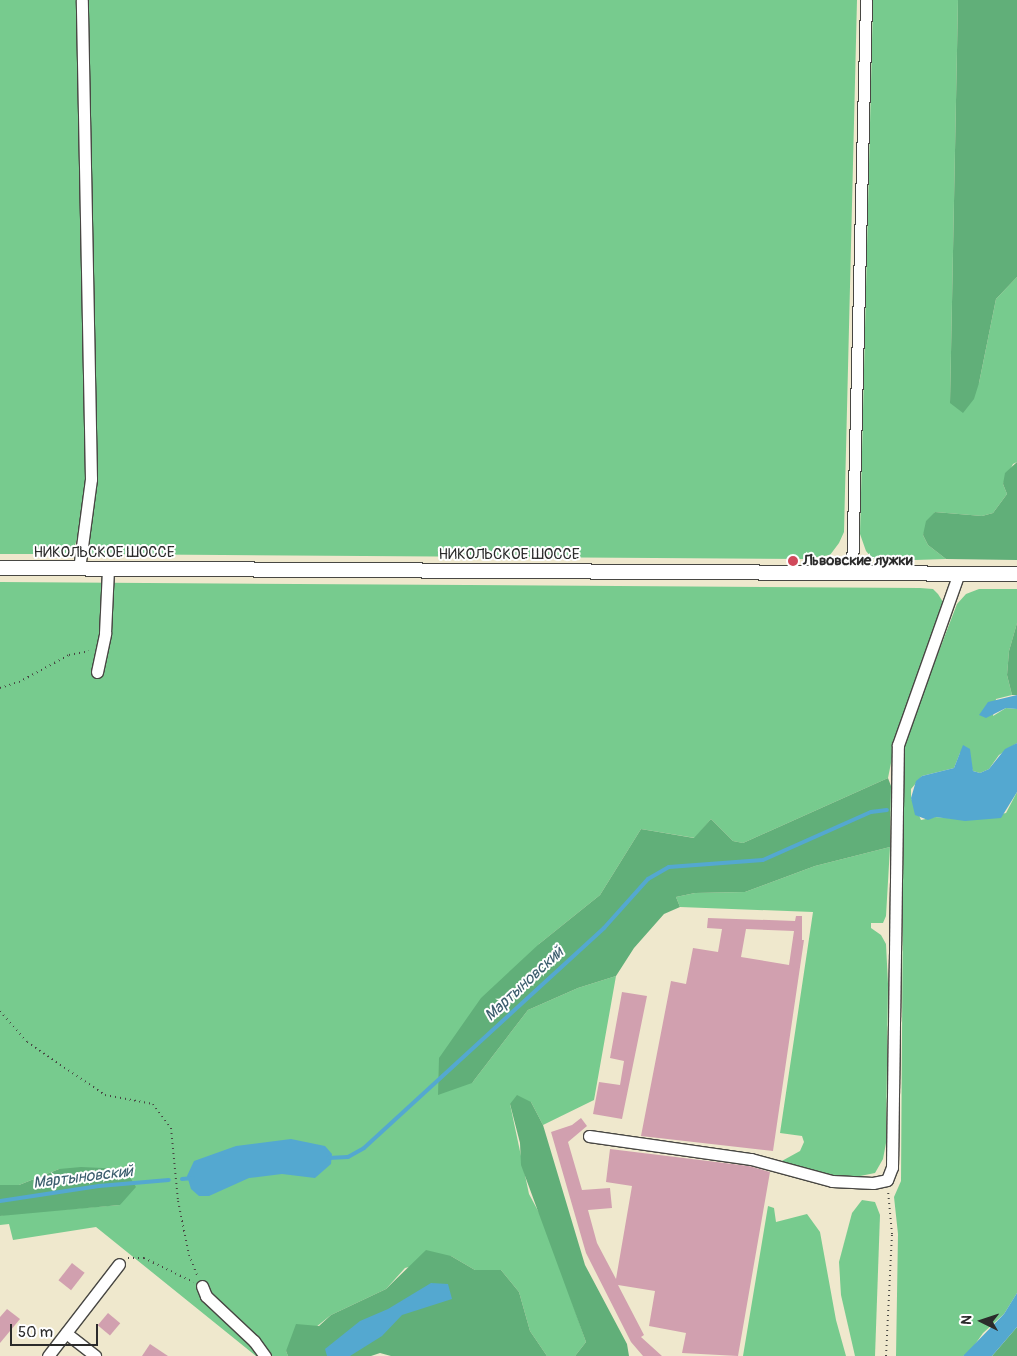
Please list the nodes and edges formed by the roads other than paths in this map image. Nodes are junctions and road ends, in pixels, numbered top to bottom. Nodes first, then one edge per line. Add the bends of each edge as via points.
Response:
1 (82, 0) edge
2 (866, 0) edge
3 (0, 568) edge
4 (79, 569) junction
5 (108, 569) junction
6 (852, 573) junction
7 (959, 573) junction
8 (1017, 574) edge
9 (97, 672) dead end
10 (589, 1136) dead end
11 (122, 1261) road end
12 (202, 1286) road end
13 (66, 1333) junction
14 (48, 1356) edge
15 (96, 1356) edge
16 (265, 1356) edge

1 - 4 street via 92,479
2 - 6 street
3 - 4 main road, НИКОЛЬСКОЕ ШОССЕ
4 - 5 main road, НИКОЛЬСКОЕ ШОССЕ
5 - 6 main road, НИКОЛЬСКОЕ ШОССЕ
5 - 9 street via 102,649
6 - 7 main road, НИКОЛЬСКОЕ ШОССЕ
7 - 8 main road, НИКОЛЬСКОЕ ШОССЕ
7 - 10 street via 898,745 892,1167 887,1180 873,1183 832,1181 752,1159
11 - 13 street
12 - 16 street via 206,1296 254,1341
13 - 14 street
13 - 15 street

